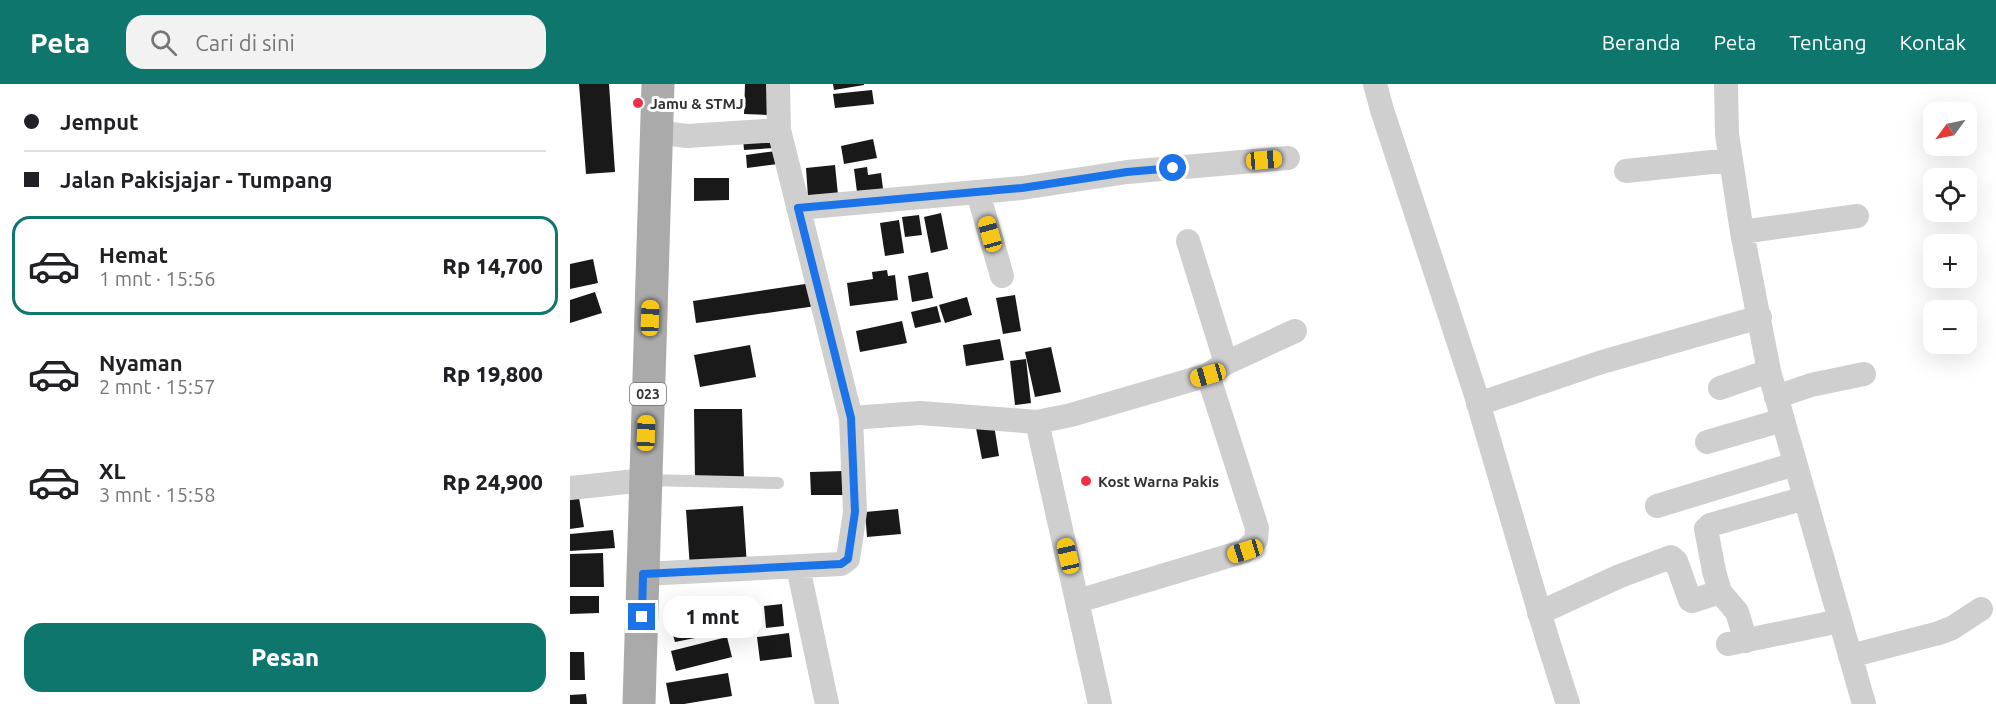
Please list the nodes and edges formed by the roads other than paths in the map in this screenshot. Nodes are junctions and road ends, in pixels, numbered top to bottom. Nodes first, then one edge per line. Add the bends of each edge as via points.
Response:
1 (658, 84) edge
2 (778, 84) edge
3 (1375, 84) edge
4 (1726, 84) edge
5 (779, 130) junction
6 (656, 132) junction
7 (1287, 158) dead end
8 (1731, 160) junction
9 (1626, 171) dead end
10 (978, 193) junction
11 (798, 208) junction
12 (1857, 216) dead end
13 (1742, 232) junction
14 (1188, 241) dead end
15 (1002, 276) dead end
16 (1760, 317) junction
17 (1295, 331) dead end
18 (1217, 369) junction
19 (1769, 371) junction
20 (1864, 374) dead end
21 (1720, 388) dead end
22 (1478, 404) junction
23 (1779, 408) junction
24 (851, 418) junction
25 (1037, 422) junction
26 (1707, 442) dead end
27 (1796, 464) junction
28 (645, 480) junction
29 (778, 483) dead end
30 (570, 488) edge
31 (1805, 498) junction
32 (1657, 506) dead end
33 (798, 567) junction
34 (643, 574) junction
35 (1720, 592) junction
36 (1078, 601) junction
37 (1982, 609) dead end
38 (1539, 613) junction
39 (1840, 621) junction
40 (1850, 656) junction
41 (639, 704) edge
42 (827, 704) edge
43 (1100, 704) edge
44 (1568, 704) edge
45 (1864, 704) edge

1 - 6 main road, 023
2 - 5 street
3 - 22 street
4 - 8 street
5 - 6 street via 687,136
5 - 11 street
6 - 28 main road, 023
7 - 10 street via 1127,172
8 - 9 street
8 - 13 street
10 - 11 street
10 - 15 street
11 - 24 street
12 - 13 street
13 - 16 street
14 - 18 street
16 - 19 street
16 - 22 street via 1602,362
17 - 18 street
18 - 25 street
18 - 36 street via 1257,528 1256,540 1245,551
19 - 21 street
19 - 23 street
20 - 23 street via 1811,386
22 - 38 street
23 - 26 street
23 - 27 street
24 - 25 street via 920,413
24 - 33 street via 855,512 848,559 841,564
25 - 36 street
27 - 31 street
27 - 32 street
28 - 29 lane
28 - 30 street
28 - 34 main road, 023
31 - 35 street via 1707,527
31 - 39 street
33 - 34 street
33 - 42 street
34 - 41 main road, 023
35 - 38 street via 1690,600 1671,557
35 - 39 street via 1737,612 1737,643
36 - 43 street
37 - 40 street via 1939,633
38 - 44 street
39 - 40 street
40 - 45 street

